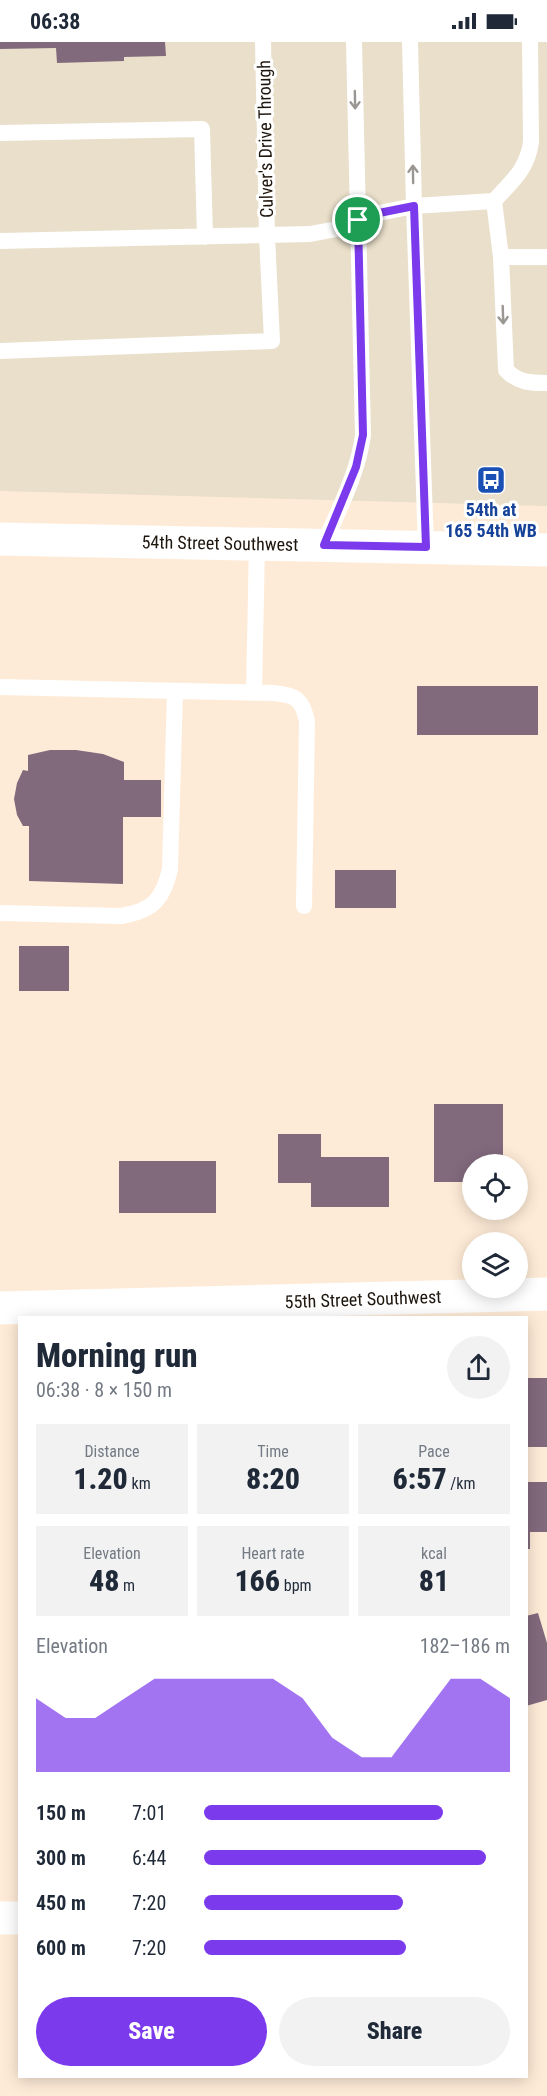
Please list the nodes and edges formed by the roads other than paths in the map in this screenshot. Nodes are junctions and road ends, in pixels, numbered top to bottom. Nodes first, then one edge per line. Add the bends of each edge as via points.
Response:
1 (262, 42) edge
2 (354, 42) edge
3 (410, 42) edge
4 (530, 42) edge
5 (0, 133) edge
6 (494, 201) junction
7 (414, 206) junction
8 (358, 220) junction
9 (267, 236) junction
10 (205, 237) junction
11 (0, 241) edge
12 (501, 256) junction
13 (547, 257) edge
14 (0, 351) edge
15 (547, 383) edge
16 (0, 539) edge
17 (257, 544) junction
18 (324, 545) junction
19 (426, 547) junction
20 (547, 550) edge
21 (0, 687) edge
22 (175, 691) junction
23 (254, 692) junction
24 (304, 906) dead end
25 (0, 913) edge
26 (547, 1294) edge
27 (0, 1308) edge
28 (0, 1918) edge
29 (18, 1918) edge

1 - 9 lane, Culver's Drive Through
2 -> 8 lane
7 -> 3 lane
4 - 6 lane via 529,156 523,170
5 - 10 lane via 202,129
6 - 7 lane
6 - 12 lane
7 - 8 lane
7 - 19 lane
8 - 9 lane via 327,232
8 - 18 lane via 363,435 356,467
9 - 10 lane
9 - 14 lane, Culver's Drive Through via 272,341
10 - 11 lane
12 - 13 lane
12 -> 15 lane via 506,370 522,382
16 - 17 street, 54th Street Southwest
17 - 18 street, 54th Street Southwest
17 - 23 lane
18 - 19 street, 54th Street Southwest
19 - 20 street, 54th Street Southwest
21 - 22 lane
22 - 23 lane
22 - 25 lane via 170,869 162,896 151,906 121,916
23 - 24 lane via 286,694 297,698 304,707
26 - 27 street, 55th Street Southwest
28 - 29 street

